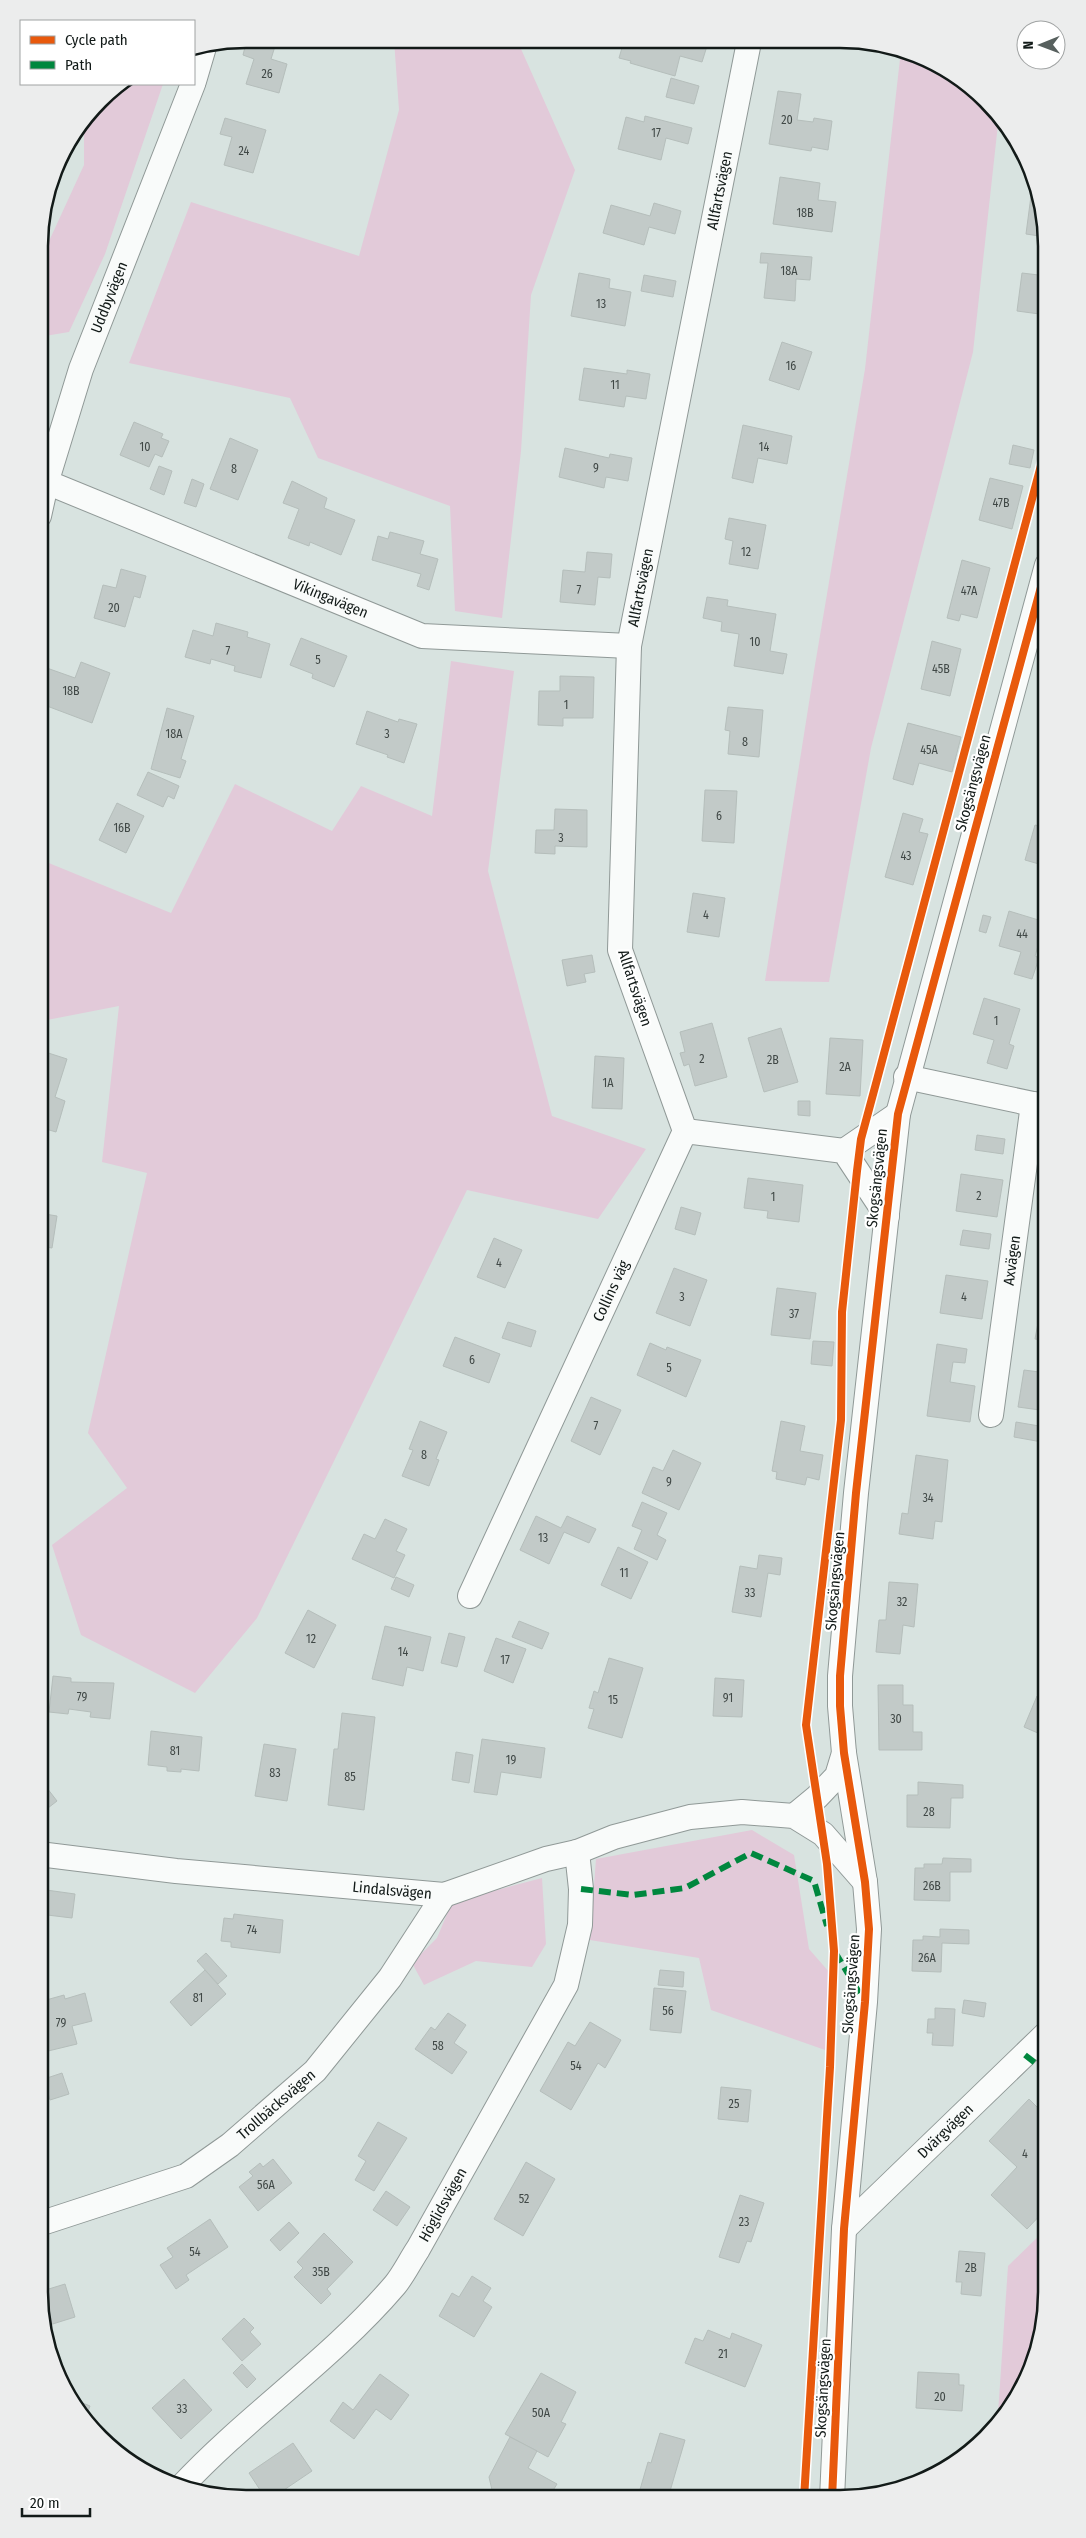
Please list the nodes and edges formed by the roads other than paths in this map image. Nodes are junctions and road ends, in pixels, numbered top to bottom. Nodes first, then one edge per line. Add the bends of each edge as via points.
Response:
1 (748, 48) edge
2 (202, 52) edge
3 (195, 76) edge
4 (192, 85) edge
5 (48, 465) edge
6 (48, 482) edge
7 (1038, 598) edge
8 (629, 646) junction
9 (906, 1077) junction
10 (1038, 1106) edge
11 (898, 1114) junction
12 (1038, 1119) edge
13 (685, 1130) junction
14 (844, 1151) junction
15 (887, 1216) junction
16 (991, 1415) dead end
17 (470, 1596) dead end
18 (844, 1753) junction
19 (794, 1816) junction
20 (577, 1852) junction
21 (48, 1855) edge
22 (865, 1882) junction
23 (444, 1894) junction
24 (1038, 2042) edge
25 (48, 2221) edge
26 (844, 2229) junction
27 (186, 2481) edge
28 (832, 2490) edge

1 - 8 street, Allfartsvägen
2 - 3 street, Uddbyvägen
4 - 5 street, Uddbyvägen via 81,369
6 - 8 street, Vikingavägen via 422,636
7 - 9 street, Skogsängsvägen
8 - 13 street, Allfartsvägen via 620,950
9 - 10 street, Axvägen
9 - 11 street, Skogsängsvägen
11 - 14 street
11 - 15 street, Skogsängsvägen
12 - 16 street, Axvägen
13 - 14 street
13 - 17 street, Collins väg
14 - 15 street
15 - 18 street, Skogsängsvägen via 856,1493 841,1666
18 - 19 street via 837,1776
18 - 22 street, Skogsängsvägen
19 - 20 street, Lindalsvägen via 742,1812 690,1817 614,1836
19 - 22 street, Lindalsvägen via 823,1834
20 - 23 street, Lindalsvägen via 546,1859
20 - 27 street, Höglidsvägen via 580,1925 566,1985 418,2249 396,2284 261,2413 207,2458
21 - 23 street, Lindalsvägen
22 - 26 street, Skogsängsvägen via 869,1929 865,2002
23 - 25 street, Trollbäcksvägen via 390,1978 314,2071 230,2145 186,2176
24 - 26 street, Dvärgvägen
26 - 28 street, Skogsängsvägen

